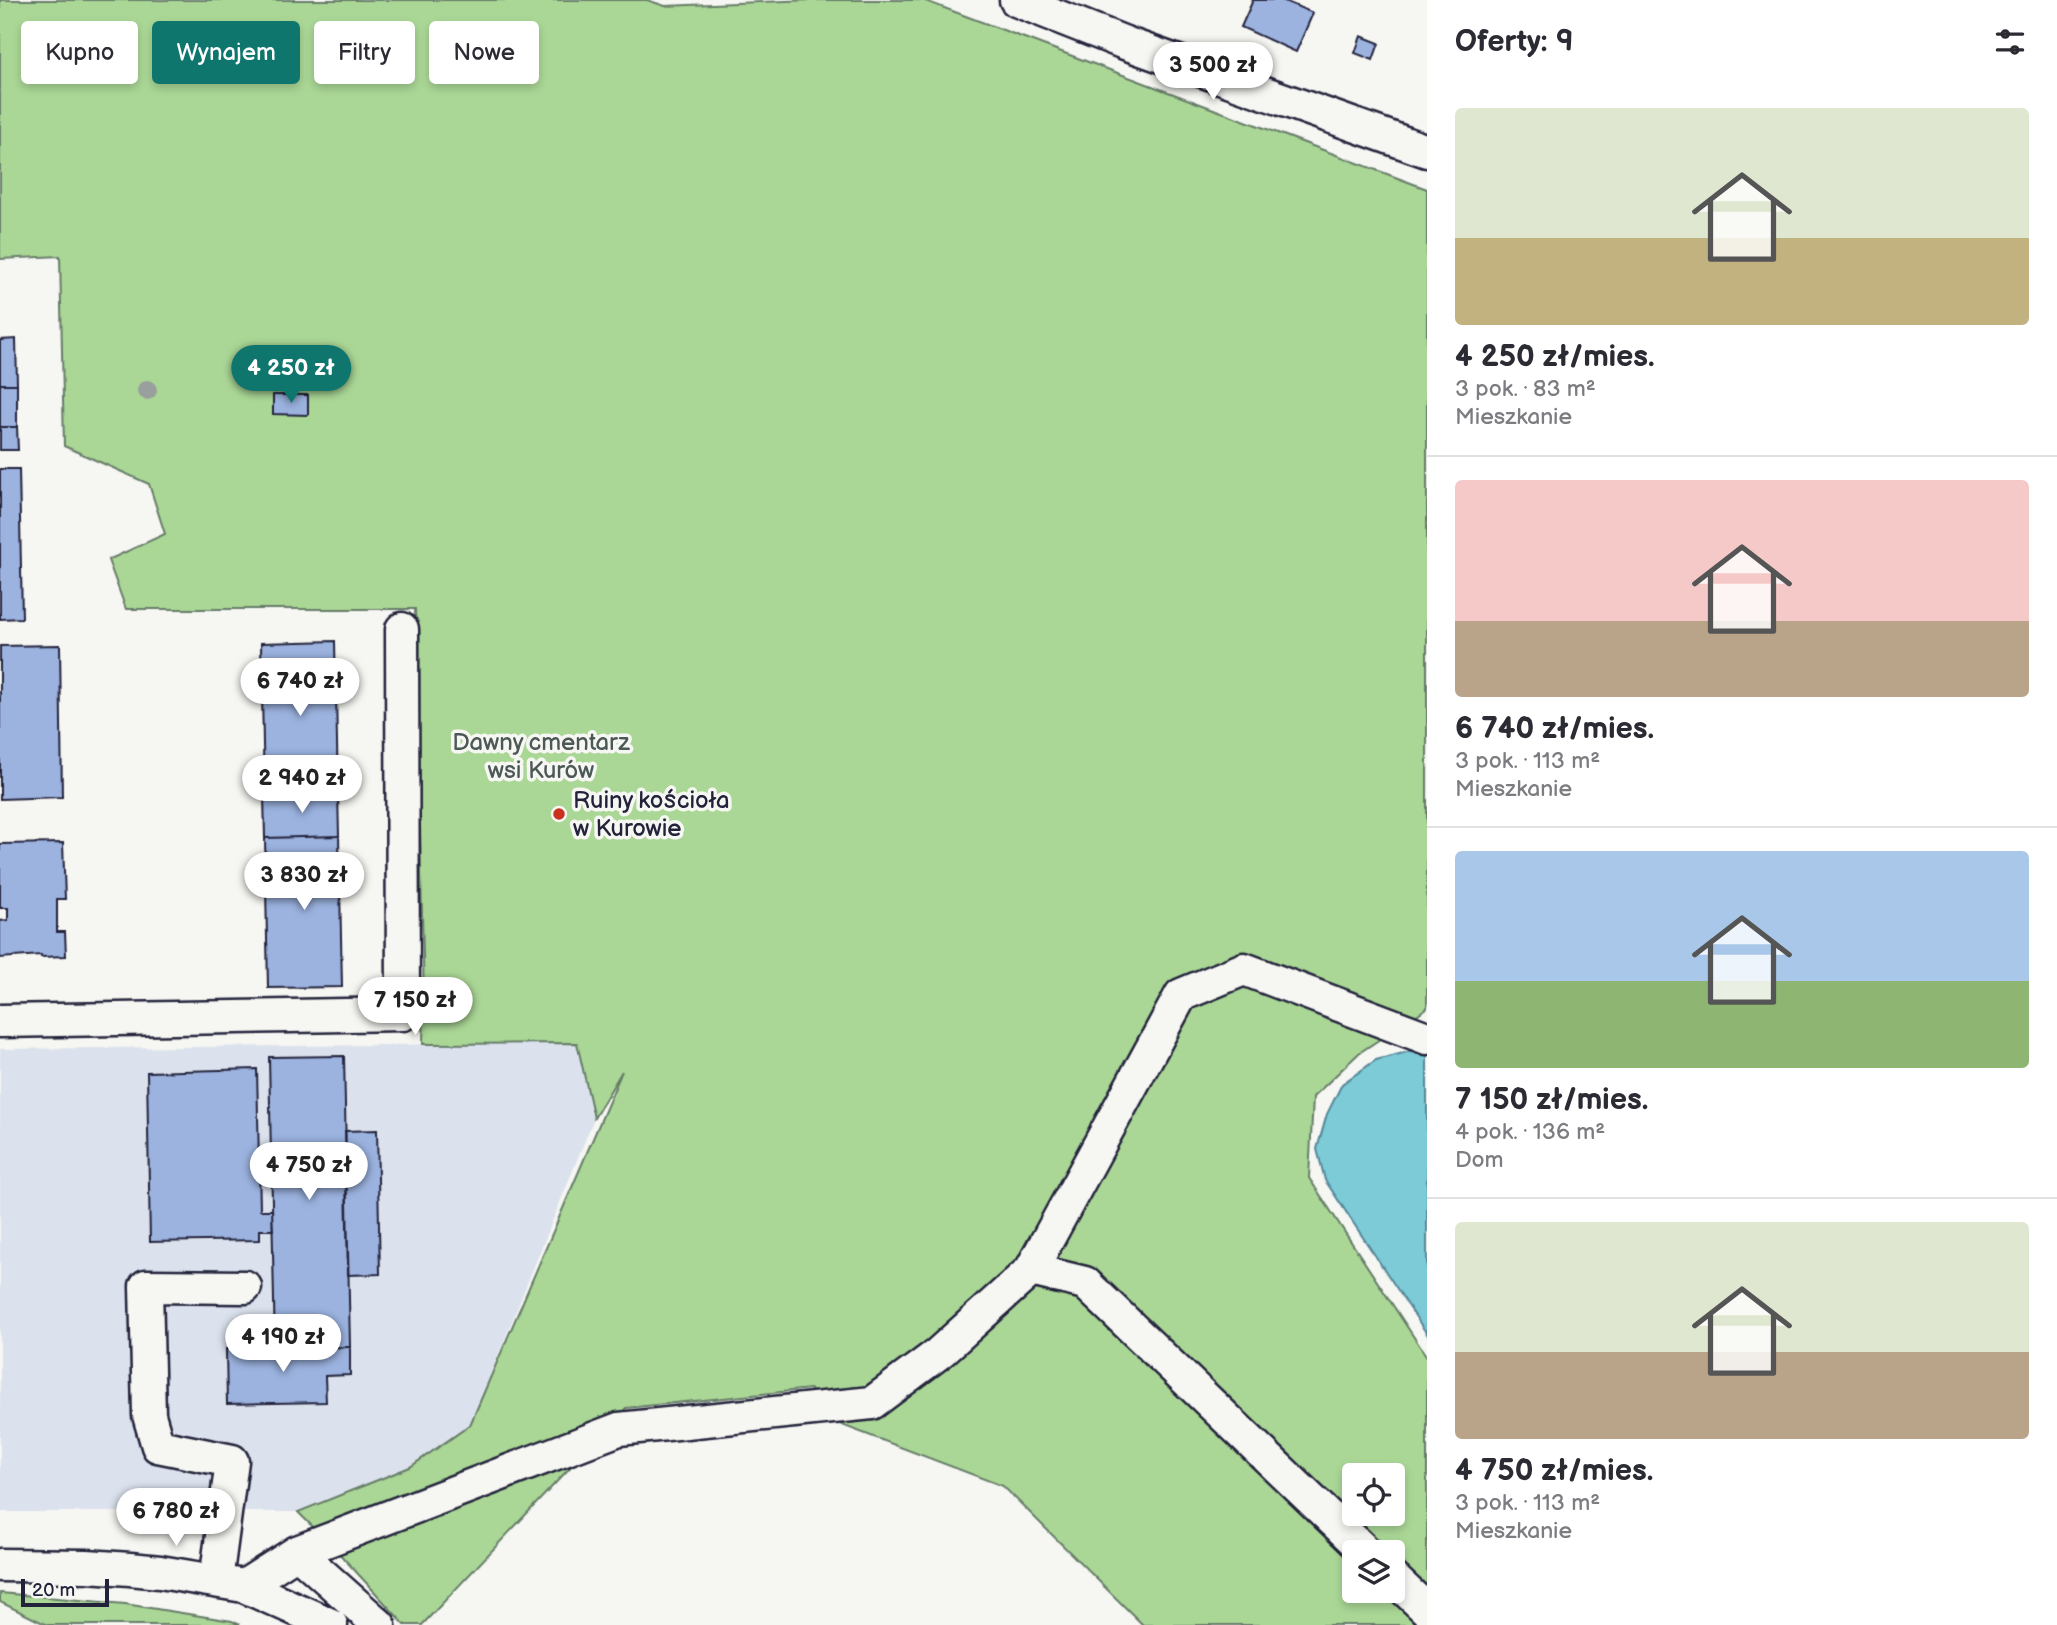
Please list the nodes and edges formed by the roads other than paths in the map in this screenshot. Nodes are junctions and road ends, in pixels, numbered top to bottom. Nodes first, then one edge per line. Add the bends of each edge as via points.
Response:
1 (1016, 0) edge
2 (1427, 151) edge
3 (402, 629) dead end
4 (0, 1021) edge
5 (1427, 1038) edge
6 (1031, 1269) junction
7 (245, 1287) dead end
8 (1353, 1540) edge
9 (297, 1552) junction
10 (0, 1565) edge
11 (230, 1583) junction
12 (1405, 1589) edge
13 (1427, 1610) edge
14 (331, 1625) edge
15 (379, 1625) edge

1 - 2 street
3 - 4 street via 403,1014
5 - 6 street via 1244,969 1181,995
6 - 8 street via 1085,1283
6 - 9 street via 939,1353 872,1403 620,1429
7 - 11 street via 146,1286 149,1415 158,1446 232,1461
9 - 11 street
9 - 15 street
10 - 11 street via 130,1569
11 - 14 street
12 - 13 street

